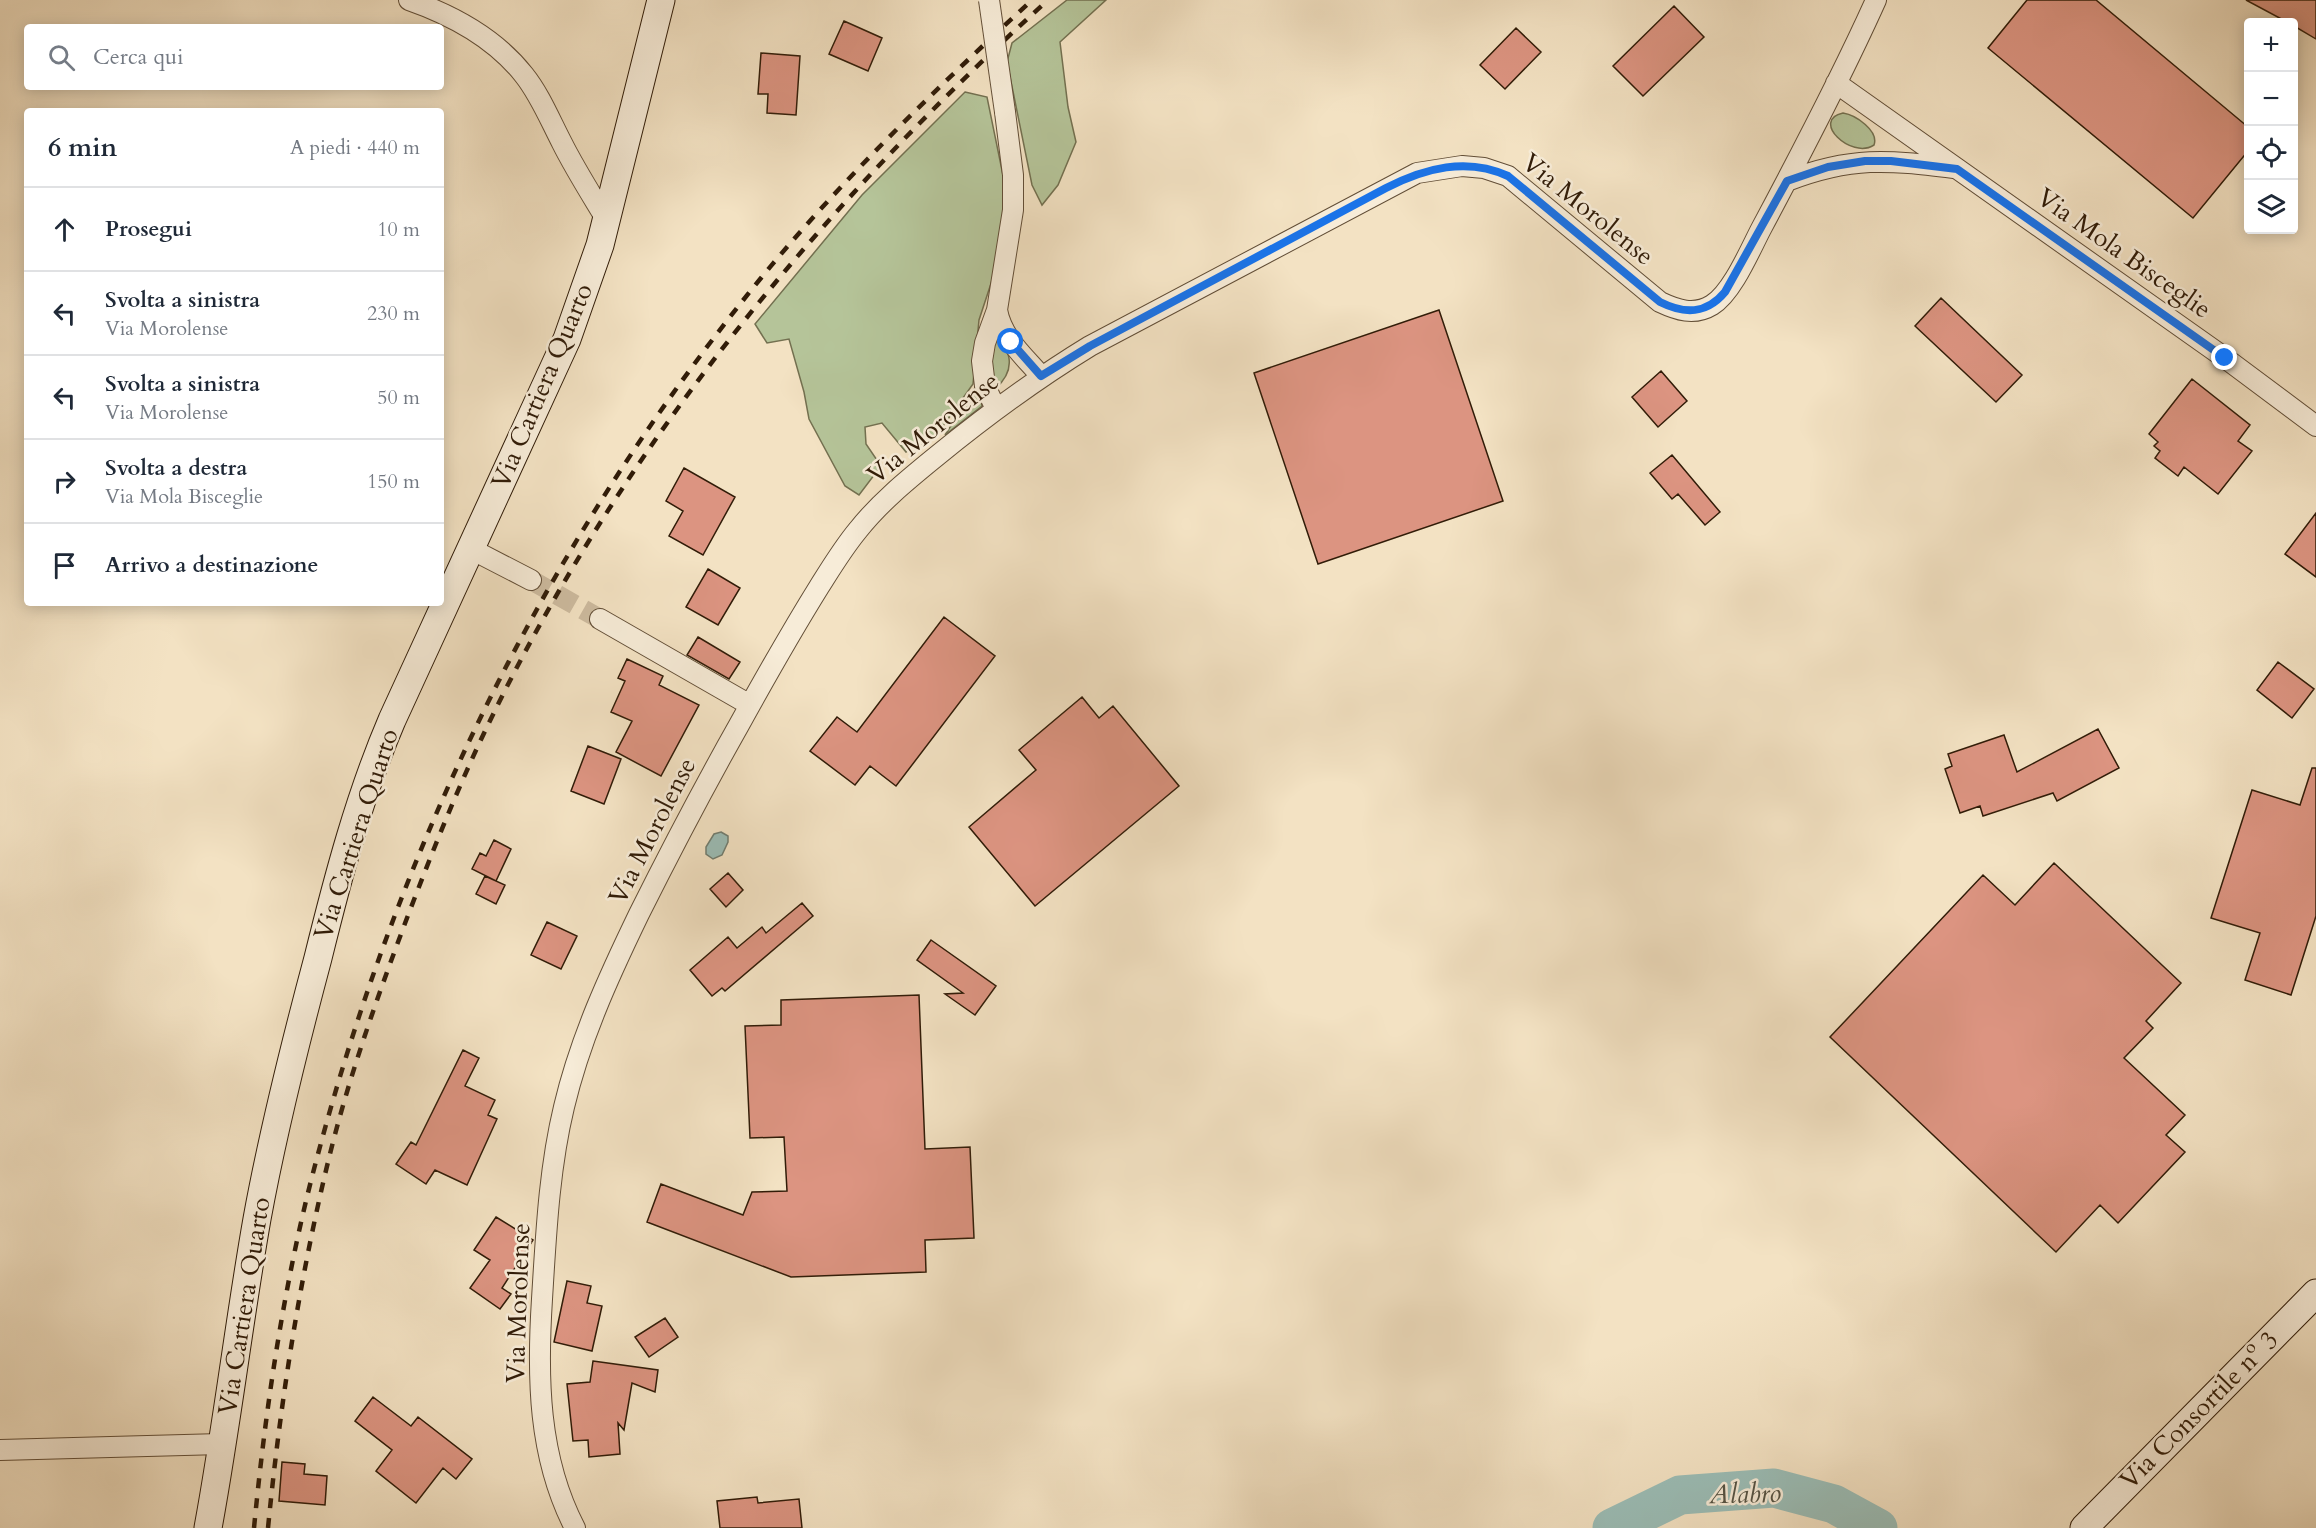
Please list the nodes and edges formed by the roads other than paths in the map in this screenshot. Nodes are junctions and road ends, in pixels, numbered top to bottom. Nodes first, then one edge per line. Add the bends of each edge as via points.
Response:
1 (409, 0) edge
2 (661, 0) edge
3 (989, 0) edge
4 (1876, 0) edge
5 (1836, 83) junction
6 (1957, 169) junction
7 (1787, 181) junction
8 (606, 219) junction
9 (997, 310) junction
10 (1041, 376) junction
11 (996, 409) junction
12 (2316, 426) edge
13 (471, 549) junction
14 (531, 580) tunnel mouth
15 (600, 619) tunnel mouth
16 (750, 705) junction
17 (2316, 1293) edge
18 (221, 1444) junction
19 (0, 1450) edge
20 (208, 1528) edge
21 (575, 1528) edge
22 (2084, 1528) edge

1 - 8 street via 474,31 519,69
2 - 8 street, Via Cartiera Quarto
3 - 9 street, bridge via 1014,199
4 - 5 street, Via Morolense
5 - 6 street, Via Mola Bisceglie
5 - 7 street, Via Morolense
6 - 7 street, Via Mola Bisceglie via 1865,161 1828,167
6 - 12 street, Via Mola Bisceglie
7 - 10 street, Via Morolense via 1725,292 1711,306 1696,311 1679,310 1660,302 1508,176 1484,168 1451,167 1417,173 1386,188
8 - 13 street, Via Cartiera Quarto via 567,339
9 - 10 street via 1006,336
9 - 11 street via 985,342 982,369
10 - 11 street, Via Morolense
11 - 16 street, Via Morolense via 896,489 857,531 802,614
13 - 14 street
13 - 18 street, Via Cartiera Quarto via 379,751 335,891 274,1137
15 - 16 street
16 - 21 street, Via Morolense via 678,836 614,967 579,1053 561,1120 546,1245 540,1370 547,1450
17 - 22 street, Via Consortile nº 3
18 - 19 street
18 - 20 street, Via Cartiera Quarto

